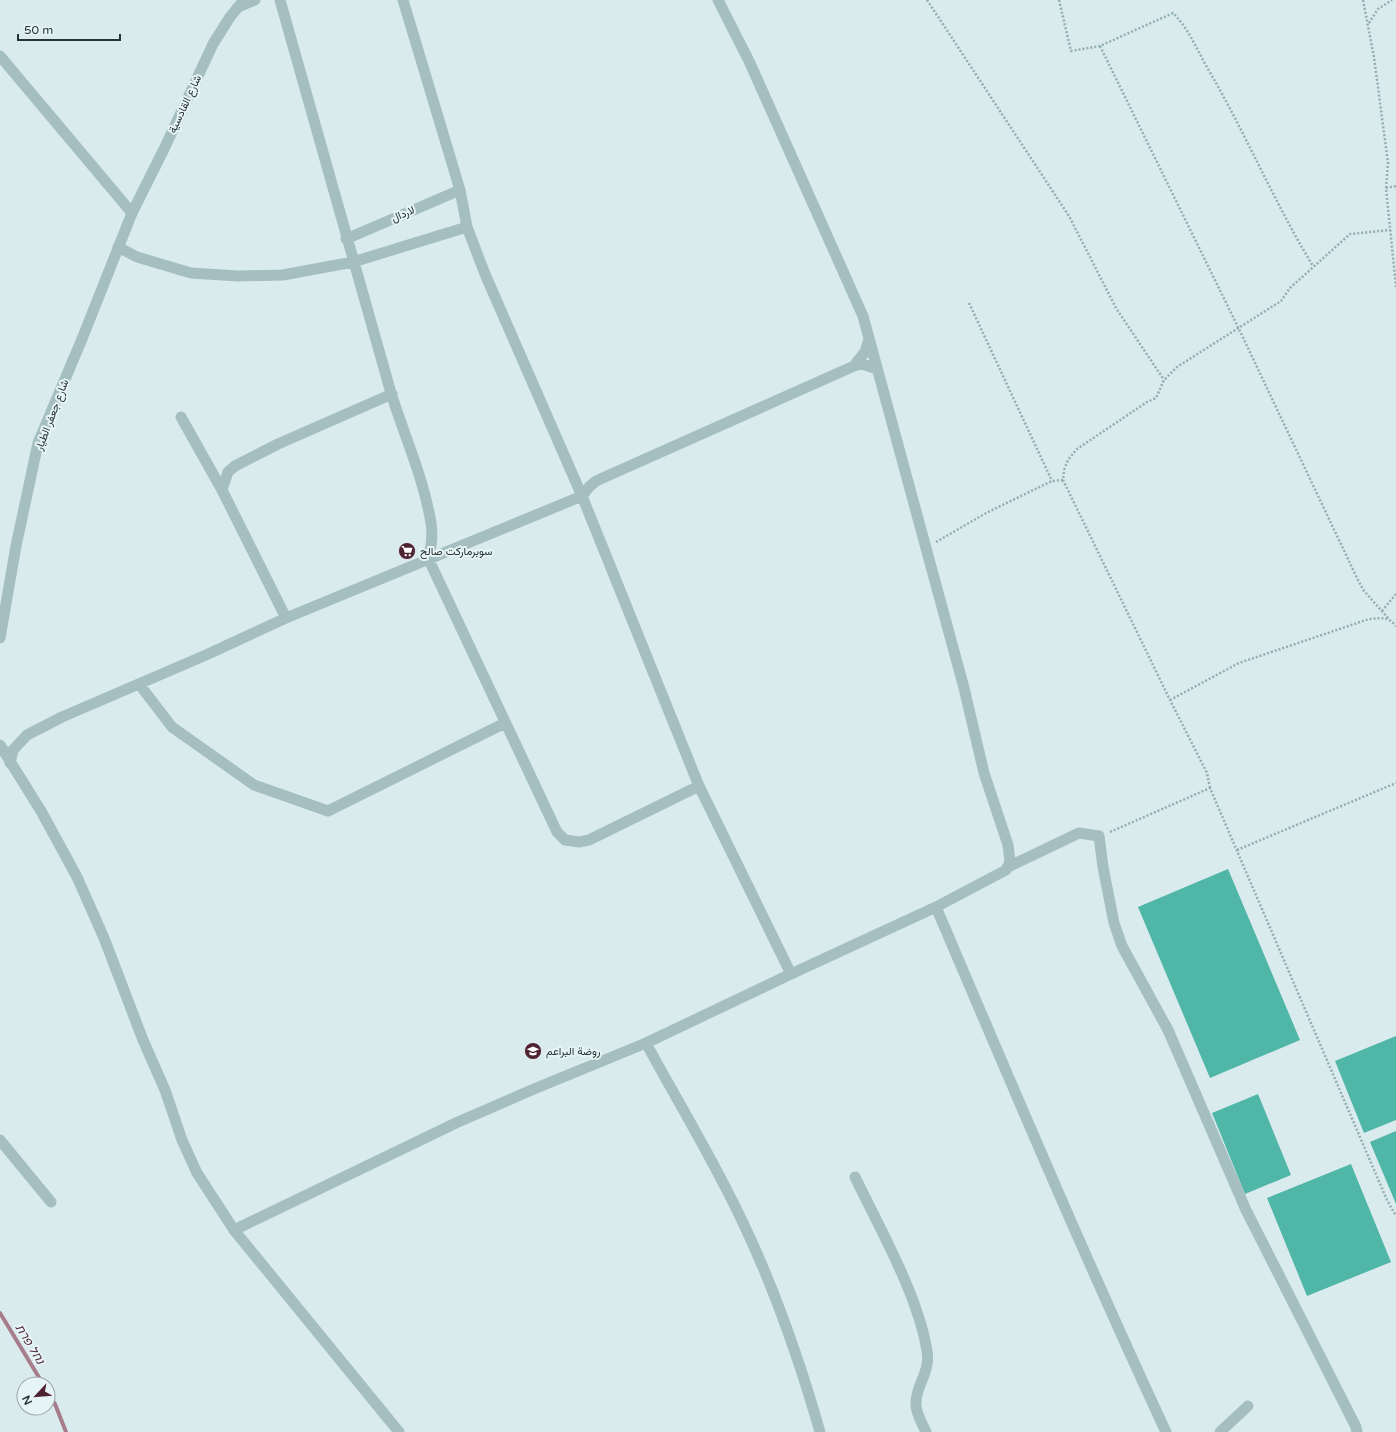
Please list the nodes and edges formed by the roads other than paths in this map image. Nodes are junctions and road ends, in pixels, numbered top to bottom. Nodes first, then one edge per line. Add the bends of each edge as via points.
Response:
1 (255, 0) edge
2 (272, 0) edge
3 (280, 0) edge
4 (403, 0) edge
5 (718, 0) edge
6 (241, 4) edge
7 (284, 14) junction
8 (0, 56) edge
9 (460, 190) junction
10 (132, 213) junction
11 (467, 227) junction
12 (346, 239) junction
13 (118, 247) junction
14 (353, 262) junction
15 (869, 339) junction
16 (854, 366) junction
17 (877, 369) junction
18 (392, 394) junction
19 (181, 417) dead end
20 (222, 490) junction
21 (582, 496) junction
22 (428, 558) junction
23 (286, 618) junction
24 (0, 638) edge
25 (139, 684) junction
26 (505, 723) junction
27 (0, 745) edge
28 (5, 763) edge
29 (698, 786) junction
30 (1008, 866) junction
31 (936, 907) junction
32 (791, 974) junction
33 (646, 1043) junction
34 (0, 1140) edge
35 (855, 1177) dead end
36 (51, 1202) dead end
37 (234, 1230) junction
38 (1248, 1406) dead end
39 (399, 1432) edge
40 (820, 1432) edge
41 (926, 1432) edge
42 (1166, 1432) edge
43 (1220, 1432) edge
44 (1357, 1432) edge

1 - 6 street
2 - 7 street
3 - 7 street
4 - 9 street
5 - 15 street via 749,61 840,262 863,316
6 - 10 street, شارع القادسية via 213,44
7 - 12 street
8 - 10 street
9 - 11 street
9 - 12 street, لاردال
10 - 13 street, شارع القادسية
11 - 14 street
11 - 21 street
12 - 14 street
13 - 14 street via 137,256 191,273 238,276 283,274
13 - 24 street, شارع جعفر الطيار via 38,443
14 - 18 street
15 - 16 street via 865,352
15 - 17 street
16 - 17 street via 862,364
16 - 21 street via 596,481 588,486
17 - 30 street via 964,688 984,773 1008,845
18 - 20 street via 278,444 235,466 228,472
18 - 22 street via 431,521 432,546
19 - 20 street
20 - 23 street
21 - 22 street
21 - 29 street
22 - 23 street
22 - 26 street
23 - 25 street
25 - 26 street via 172,727 254,785 328,811
25 - 28 street via 26,735
26 - 29 street via 557,832 565,840 589,840
27 - 28 street
28 - 37 street via 40,811 78,877 165,1090 182,1140 197,1173
29 - 32 street
30 - 31 street via 1006,870
30 - 44 street via 1079,833 1099,836 1102,867 1122,946 1168,1030 1246,1210
31 - 32 street
31 - 42 street via 1082,1249
32 - 33 street
33 - 37 street via 458,1122
33 - 40 street via 709,1157 757,1252 781,1313
34 - 36 street
35 - 41 street via 894,1257 922,1324 928,1364 915,1403
37 - 39 street
38 - 43 street

